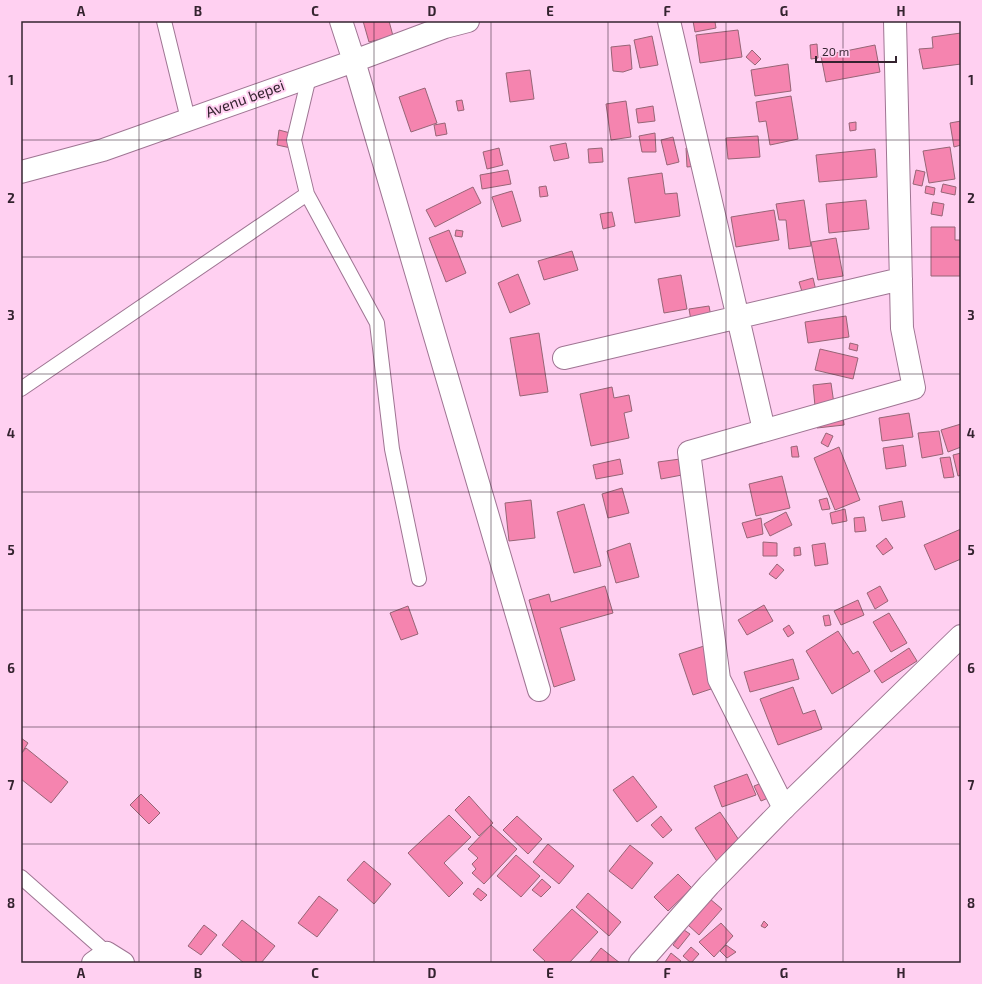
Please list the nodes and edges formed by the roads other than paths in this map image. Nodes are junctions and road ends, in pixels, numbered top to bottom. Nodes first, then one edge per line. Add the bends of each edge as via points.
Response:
1 (164, 21) edge
2 (341, 21) edge
3 (468, 21) edge
4 (669, 21) edge
5 (895, 21) edge
6 (354, 61) junction
7 (309, 77) junction
8 (188, 120) junction
9 (21, 172) edge
10 (307, 194) junction
11 (901, 279) junction
12 (737, 317) junction
13 (564, 358) dead end
14 (21, 389) edge
15 (764, 430) junction
16 (419, 579) dead end
17 (961, 636) edge
18 (539, 690) dead end
19 (784, 808) junction
20 (21, 877) edge
21 (108, 960) edge
22 (640, 963) edge

1 - 8 lane
2 - 6 street
3 - 6 street, Avenu bepei
4 - 12 street
5 - 11 street
6 - 7 street, Avenu bepei
6 - 18 street
7 - 8 street, Avenu bepei
7 - 10 lane via 294,140
8 - 9 street, Avenu bepei via 103,150
10 - 14 lane
10 - 16 lane via 377,323 392,449
11 - 12 street
11 - 15 street via 902,328 914,388
12 - 13 street
12 - 15 street
15 - 19 street via 689,452 719,679
17 - 19 street
19 - 22 street via 709,885
20 - 21 lane

